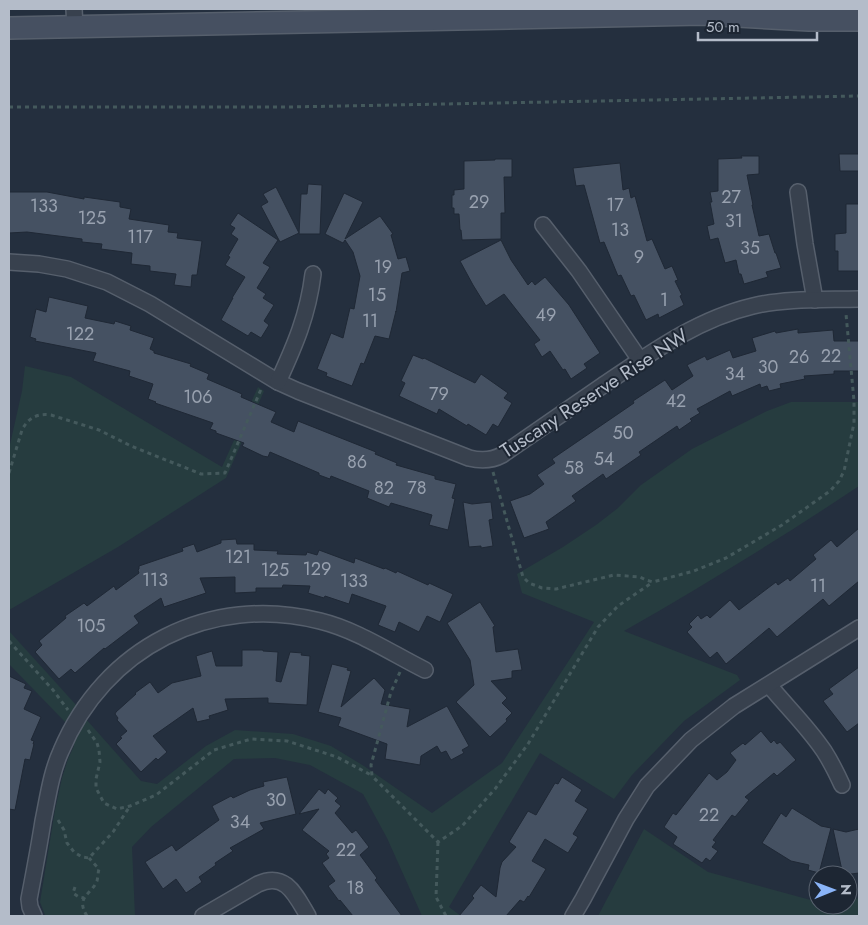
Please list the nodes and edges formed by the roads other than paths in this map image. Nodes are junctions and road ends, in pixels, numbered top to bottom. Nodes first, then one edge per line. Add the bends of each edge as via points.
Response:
1 (735, 9) edge
2 (561, 13) edge
3 (702, 14) junction
4 (75, 18) edge
5 (859, 20) edge
6 (9, 28) edge
7 (798, 192) dead end
8 (543, 224) dead end
9 (9, 262) edge
10 (313, 274) dead end
11 (859, 299) edge
12 (815, 300) junction
13 (640, 360) junction
14 (273, 379) junction
15 (859, 628) edge
16 (425, 670) dead end
17 (769, 685) junction
18 (842, 785) dead end
19 (34, 916) edge
20 (203, 916) edge
21 (308, 916) edge
22 (573, 916) edge

1 - 3 street
2 - 3 street
2 - 4 street
3 - 5 street
4 - 6 street
7 - 12 street
8 - 13 street
9 - 14 street, Tuscany Reserve Rise NW via 67,269 107,282 150,304
10 - 14 street via 311,293 296,341
11 - 12 street, Tuscany Reserve Rise NW
12 - 13 street, Tuscany Reserve Rise NW via 773,302 734,311 695,328
13 - 14 street, Tuscany Reserve Rise NW via 502,455 489,460 469,458
15 - 17 street
16 - 19 street via 346,630 286,614 264,613 226,617 192,626 166,636 131,658 87,703 60,752 29,899
17 - 18 street via 824,751
17 - 22 street via 734,706 697,735 647,786
20 - 21 street via 258,884 274,880 288,886

